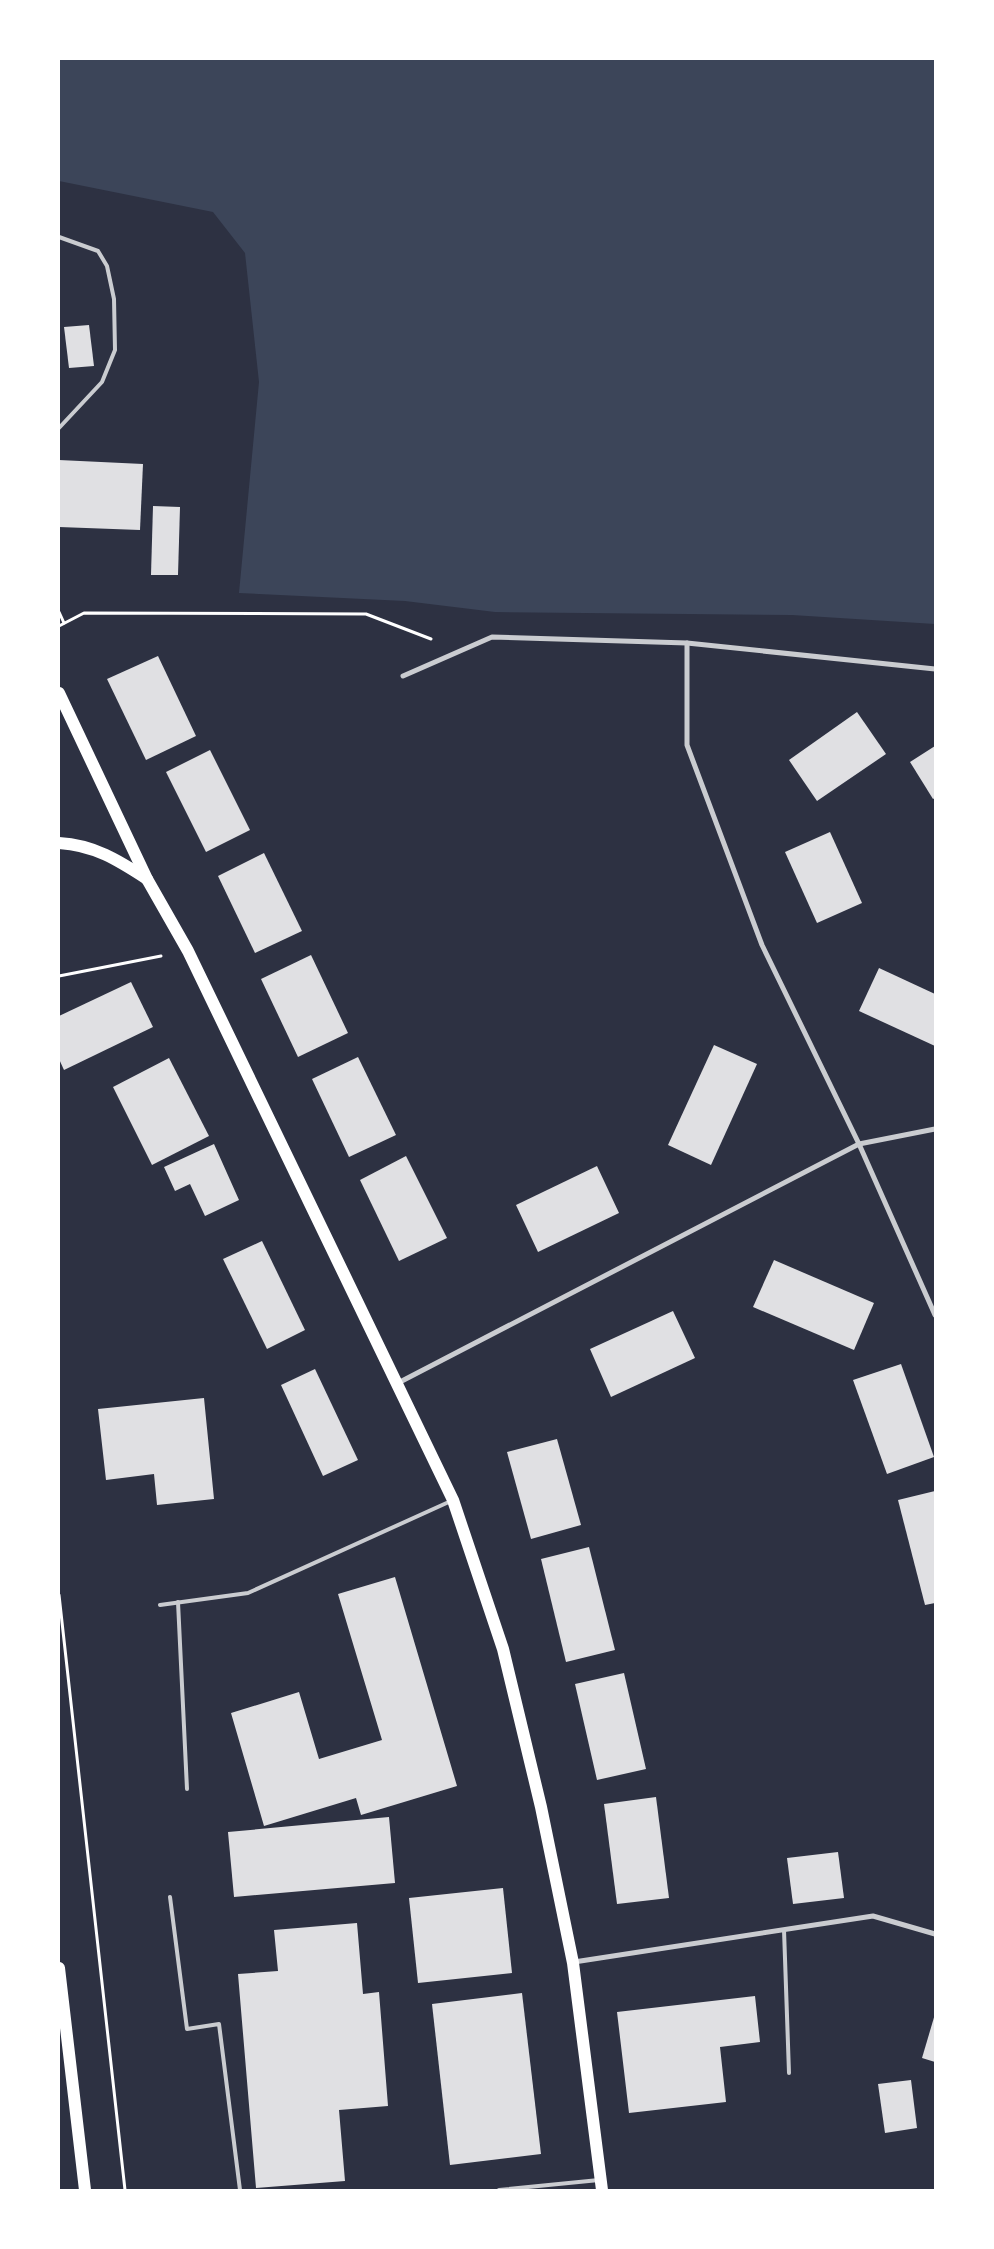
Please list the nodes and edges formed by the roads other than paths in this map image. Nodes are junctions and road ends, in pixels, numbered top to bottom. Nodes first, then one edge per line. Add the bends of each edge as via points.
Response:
1 (59, 237) edge
2 (59, 428) edge
3 (687, 643) junction
4 (935, 669) edge
5 (402, 676) dead end
6 (59, 693) edge
7 (59, 843) edge
8 (147, 878) junction
9 (935, 1128) edge
10 (859, 1144) junction
11 (935, 1315) edge
12 (398, 1383) junction
13 (453, 1500) junction
14 (178, 1602) junction
15 (160, 1605) dead end
16 (187, 1789) dead end
17 (170, 1897) dead end
18 (784, 1930) junction
19 (935, 1934) edge
20 (573, 1963) junction
21 (59, 1968) edge
22 (789, 2073) dead end
23 (602, 2185) edge
24 (85, 2190) edge
25 (240, 2190) edge
26 (499, 2190) edge

1 - 2 lane via 98,251 107,266 114,299 115,350 102,382
3 - 4 street
3 - 5 street via 492,637
3 - 10 street via 687,745 762,945
6 - 8 main road
7 - 8 main road via 79,844 114,857
8 - 12 main road via 188,951
9 - 10 street
10 - 11 street
10 - 12 street
12 - 13 main road
13 - 14 lane via 248,1592
13 - 20 main road via 503,1649
14 - 15 lane
14 - 16 lane
17 - 25 lane via 187,2029 219,2024
18 - 19 street via 873,1916
18 - 20 street
18 - 22 lane
20 - 23 main road
21 - 24 main road
23 - 26 lane

